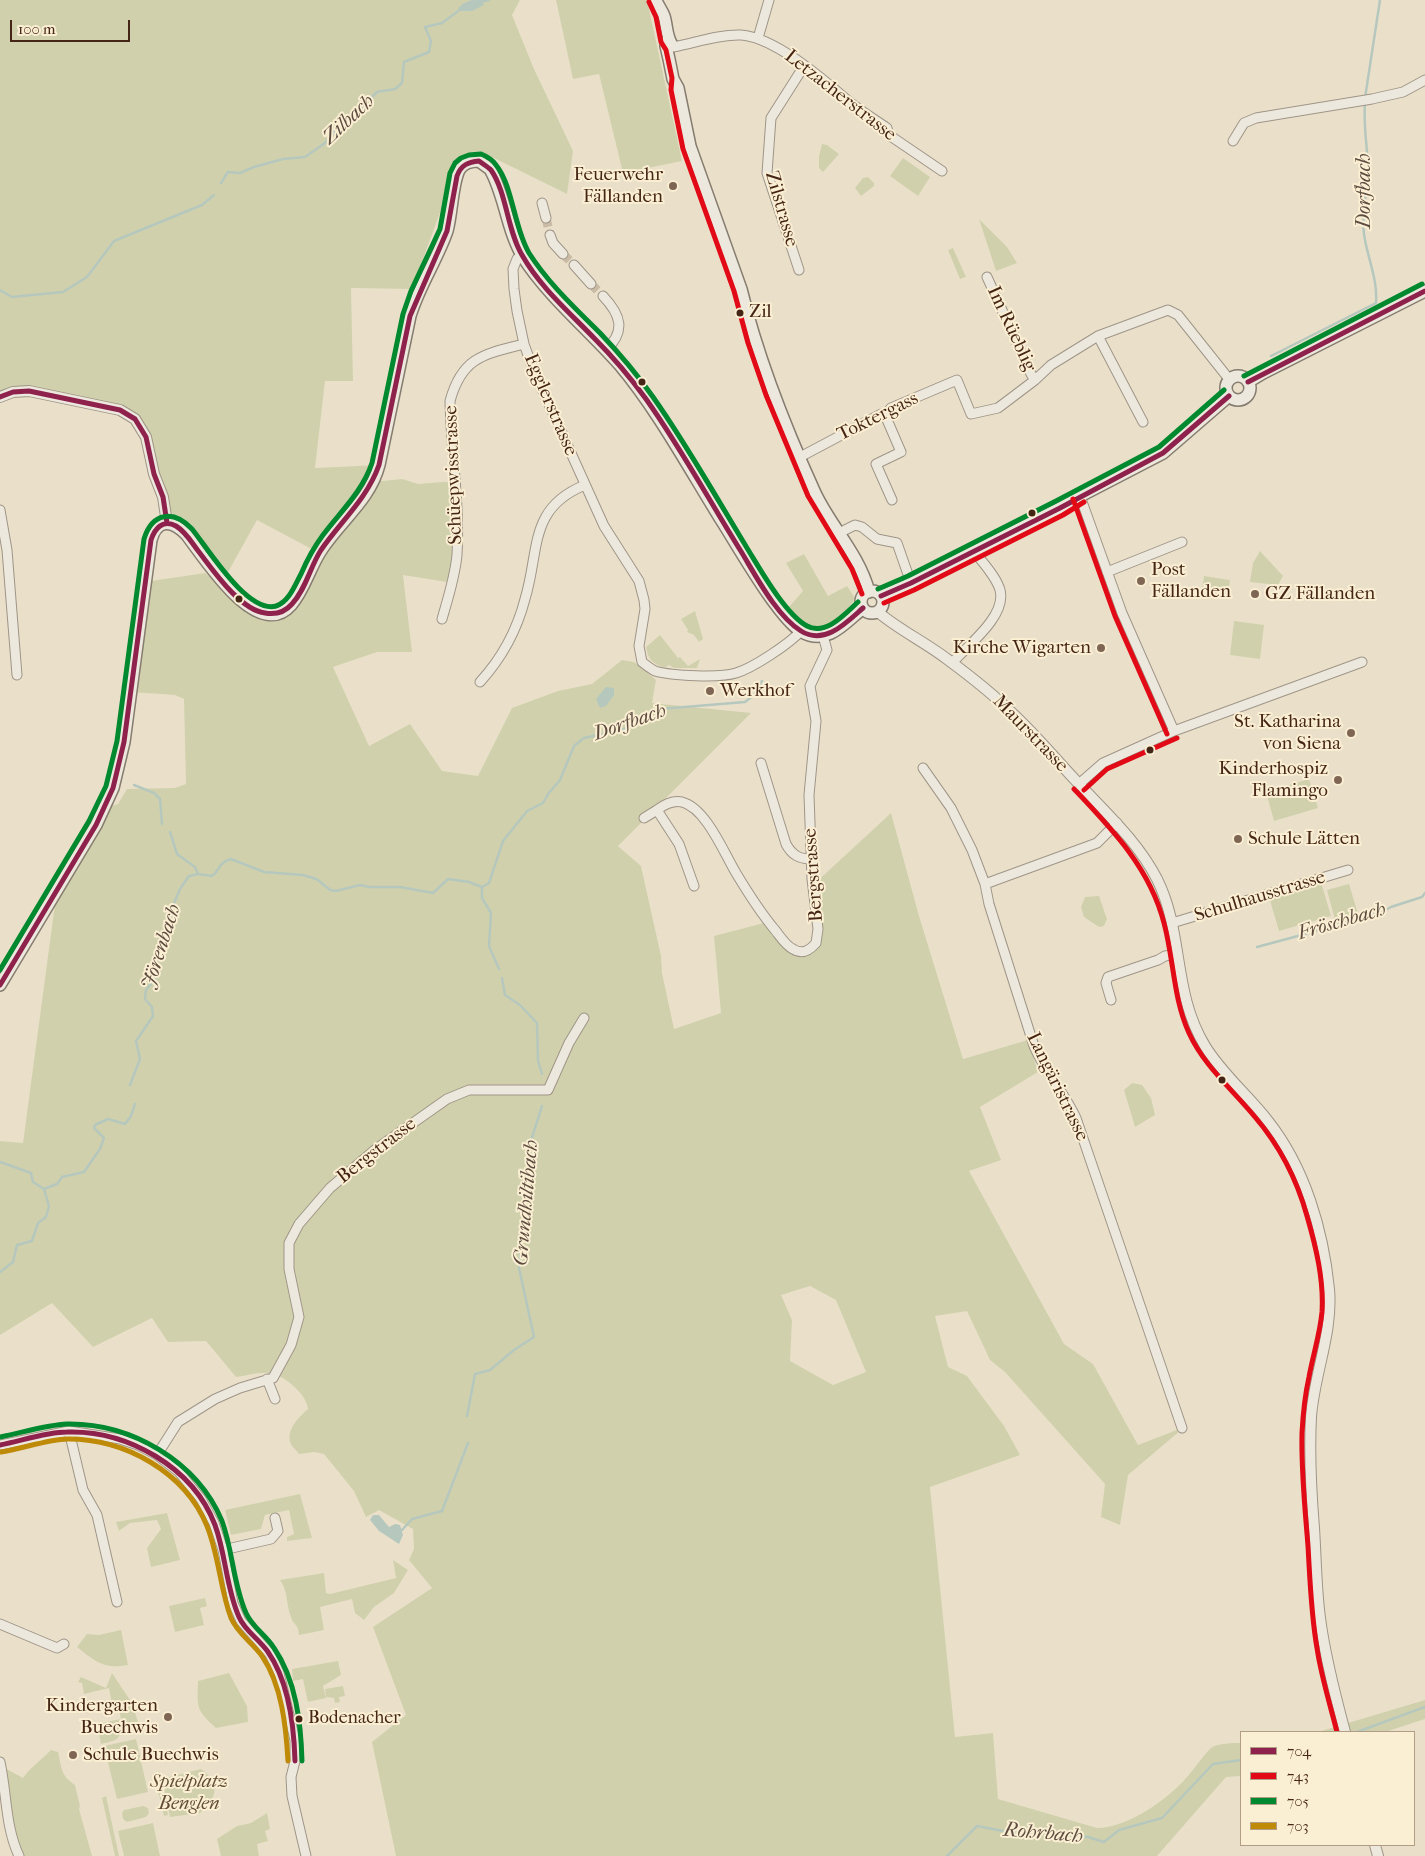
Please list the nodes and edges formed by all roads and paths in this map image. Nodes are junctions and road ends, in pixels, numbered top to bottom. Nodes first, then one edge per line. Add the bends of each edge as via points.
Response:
1 (656, 0) edge
2 (665, 0) edge
3 (770, 0) edge
4 (663, 14) junction
5 (758, 38) junction
6 (671, 43) junction
7 (804, 66) junction
8 (1425, 80) edge
9 (1233, 142) dead end
10 (942, 171) dead end
11 (542, 202) dead end
12 (546, 218) tunnel mouth
13 (550, 235) tunnel mouth
14 (563, 254) tunnel mouth
15 (521, 255) junction
16 (574, 265) tunnel mouth
17 (799, 270) dead end
18 (987, 277) dead end
19 (591, 284) tunnel mouth
20 (1425, 291) edge
21 (603, 296) tunnel mouth
22 (1098, 336) junction
23 (524, 344) junction
24 (606, 350) junction
25 (1229, 379) junction
26 (1035, 380) junction
27 (1248, 382) junction
28 (1229, 396) junction
29 (0, 397) edge
30 (885, 415) junction
31 (1143, 422) dead end
32 (800, 457) junction
33 (585, 485) junction
34 (1080, 496) junction
35 (892, 500) dead end
36 (0, 510) edge
37 (167, 523) junction
38 (839, 532) junction
39 (1182, 542) dead end
40 (974, 551) junction
41 (1108, 572) junction
42 (911, 584) junction
43 (869, 592) junction
44 (881, 596) junction
45 (863, 608) junction
46 (878, 612) junction
47 (442, 619) dead end
48 (801, 632) junction
49 (823, 636) junction
50 (1362, 662) dead end
51 (952, 663) junction
52 (17, 675) dead end
53 (480, 682) dead end
54 (1174, 731) junction
55 (762, 763) dead end
56 (923, 768) dead end
57 (1079, 784) junction
58 (657, 810) junction
59 (644, 818) dead end
60 (1117, 824) junction
61 (811, 859) junction
62 (1348, 870) dead end
63 (985, 884) junction
64 (694, 886) dead end
65 (1172, 923) junction
66 (1177, 954) junction
67 (0, 985) edge
68 (1111, 1000) dead end
69 (584, 1018) dead end
70 (270, 1378) junction
71 (275, 1400) dead end
72 (1182, 1428) dead end
73 (69, 1431) junction
74 (0, 1445) edge
75 (157, 1455) junction
76 (275, 1518) dead end
77 (223, 1550) junction
78 (117, 1602) dead end
79 (0, 1624) edge
80 (64, 1644) dead end
81 (1345, 1731) edge
82 (0, 1762) edge
83 (2, 1785) edge
84 (19, 1856) edge
85 (306, 1856) edge

1 - 4 main road
2 - 4 main road
3 - 5 street
4 - 6 main road
5 - 6 street, Letzacherstrasse via 738,35
5 - 7 street, Letzacherstrasse
6 - 32 main road via 680,78 678,88 685,126 696,163 741,289 768,379
7 - 10 street, Letzacherstrasse via 887,128 889,136
7 - 17 street, Zilstrasse via 771,118 767,173
8 - 9 street via 1403,92 1372,99 1256,118 1244,123
11 - 12 street
13 - 14 street
15 - 23 street, Egglerstrasse via 513,268
15 - 24 main road
15 - 37 main road via 490,169 479,162 466,164 458,174 447,231 410,316 375,479 358,506 323,547 297,597 286,610 270,616 254,611 232,592 186,534
16 - 19 street
18 - 26 street, Im Rüeblig
20 - 27 main road
21 - 24 street via 614,307 619,325 617,338
22 - 25 street via 1168,310 1178,315
22 - 26 street via 1051,365
22 - 31 street
23 - 33 street, Egglerstrasse
23 - 47 street, Schüepwisstrasse via 480,357 465,369 454,386 450,401 457,556
24 - 48 main road via 648,402 775,603
25 - 27 main road via 1242,376
25 - 28 main road via 1226,385
26 - 30 street, Toktergass via 998,408 971,414 957,380 892,408
27 - 28 main road via 1250,391 1244,398 1237,400
28 - 34 main road via 1168,449
29 - 37 street via 29,391 120,410 130,415 146,436
30 - 32 street, Toktergass via 881,414
30 - 35 street via 901,452 876,464
32 - 38 main road via 816,495
33 - 48 street, Egglerstrasse via 604,526 634,571 642,590 645,609 639,646 642,662 654,670 704,675 735,673
33 - 53 street via 565,495 542,523 526,599 498,659
34 - 40 main road
34 - 41 street
36 - 52 street via 7,550
37 - 67 main road via 158,527 151,540 124,742 113,788 96,825
38 - 42 street via 855,525 878,539 897,543
38 - 43 main road via 862,569
39 - 41 street
40 - 42 main road
40 - 51 street via 996,582 1001,594 1000,602 987,627
41 - 54 street via 1122,613
42 - 44 main road
43 - 44 main road
43 - 45 main road via 862,600
44 - 46 main road via 883,603
45 - 46 main road via 870,613
45 - 49 main road via 834,632
46 - 51 street, Maurstrasse
48 - 49 main road
49 - 61 street, Bergstrasse via 827,650 810,686 816,721 810,795
50 - 54 street
51 - 57 street, Maurstrasse via 1013,713
54 - 57 street via 1103,763
55 - 61 street via 790,852
56 - 63 street, Langäristrasse via 962,828
57 - 60 street, Maurstrasse
58 - 59 street
58 - 61 street, Bergstrasse via 670,802 681,802 693,808 708,824 768,922 788,946 799,952 812,948 818,937
58 - 64 street via 679,844
60 - 63 street via 1097,844
60 - 65 street, Maurstrasse via 1148,862
62 - 65 street, Schulhausstrasse
63 - 72 street, Langäristrasse via 1034,1046 1076,1118
65 - 66 street, Maurstrasse
66 - 68 street via 1108,978 1106,984
66 - 81 street, Maurstrasse via 1185,1001 1196,1031 1213,1058 1281,1140 1304,1184 1318,1227 1330,1304 1311,1412 1312,1508 1319,1616
69 - 70 street, Bergstrasse via 548,1090 469,1090 447,1099 376,1149 330,1188 299,1224 289,1243 289,1269 299,1317 291,1346
70 - 71 street
70 - 75 street via 215,1399 178,1422
73 - 74 street
73 - 75 street via 120,1439
73 - 78 street via 83,1490 97,1515
75 - 77 street via 179,1472 201,1499
76 - 77 street via 278,1532 271,1540
77 - 85 street via 233,1604 241,1621 270,1654 279,1673 295,1740 292,1796
79 - 80 street via 57,1648
82 - 83 street
83 - 84 street via 8,1825

